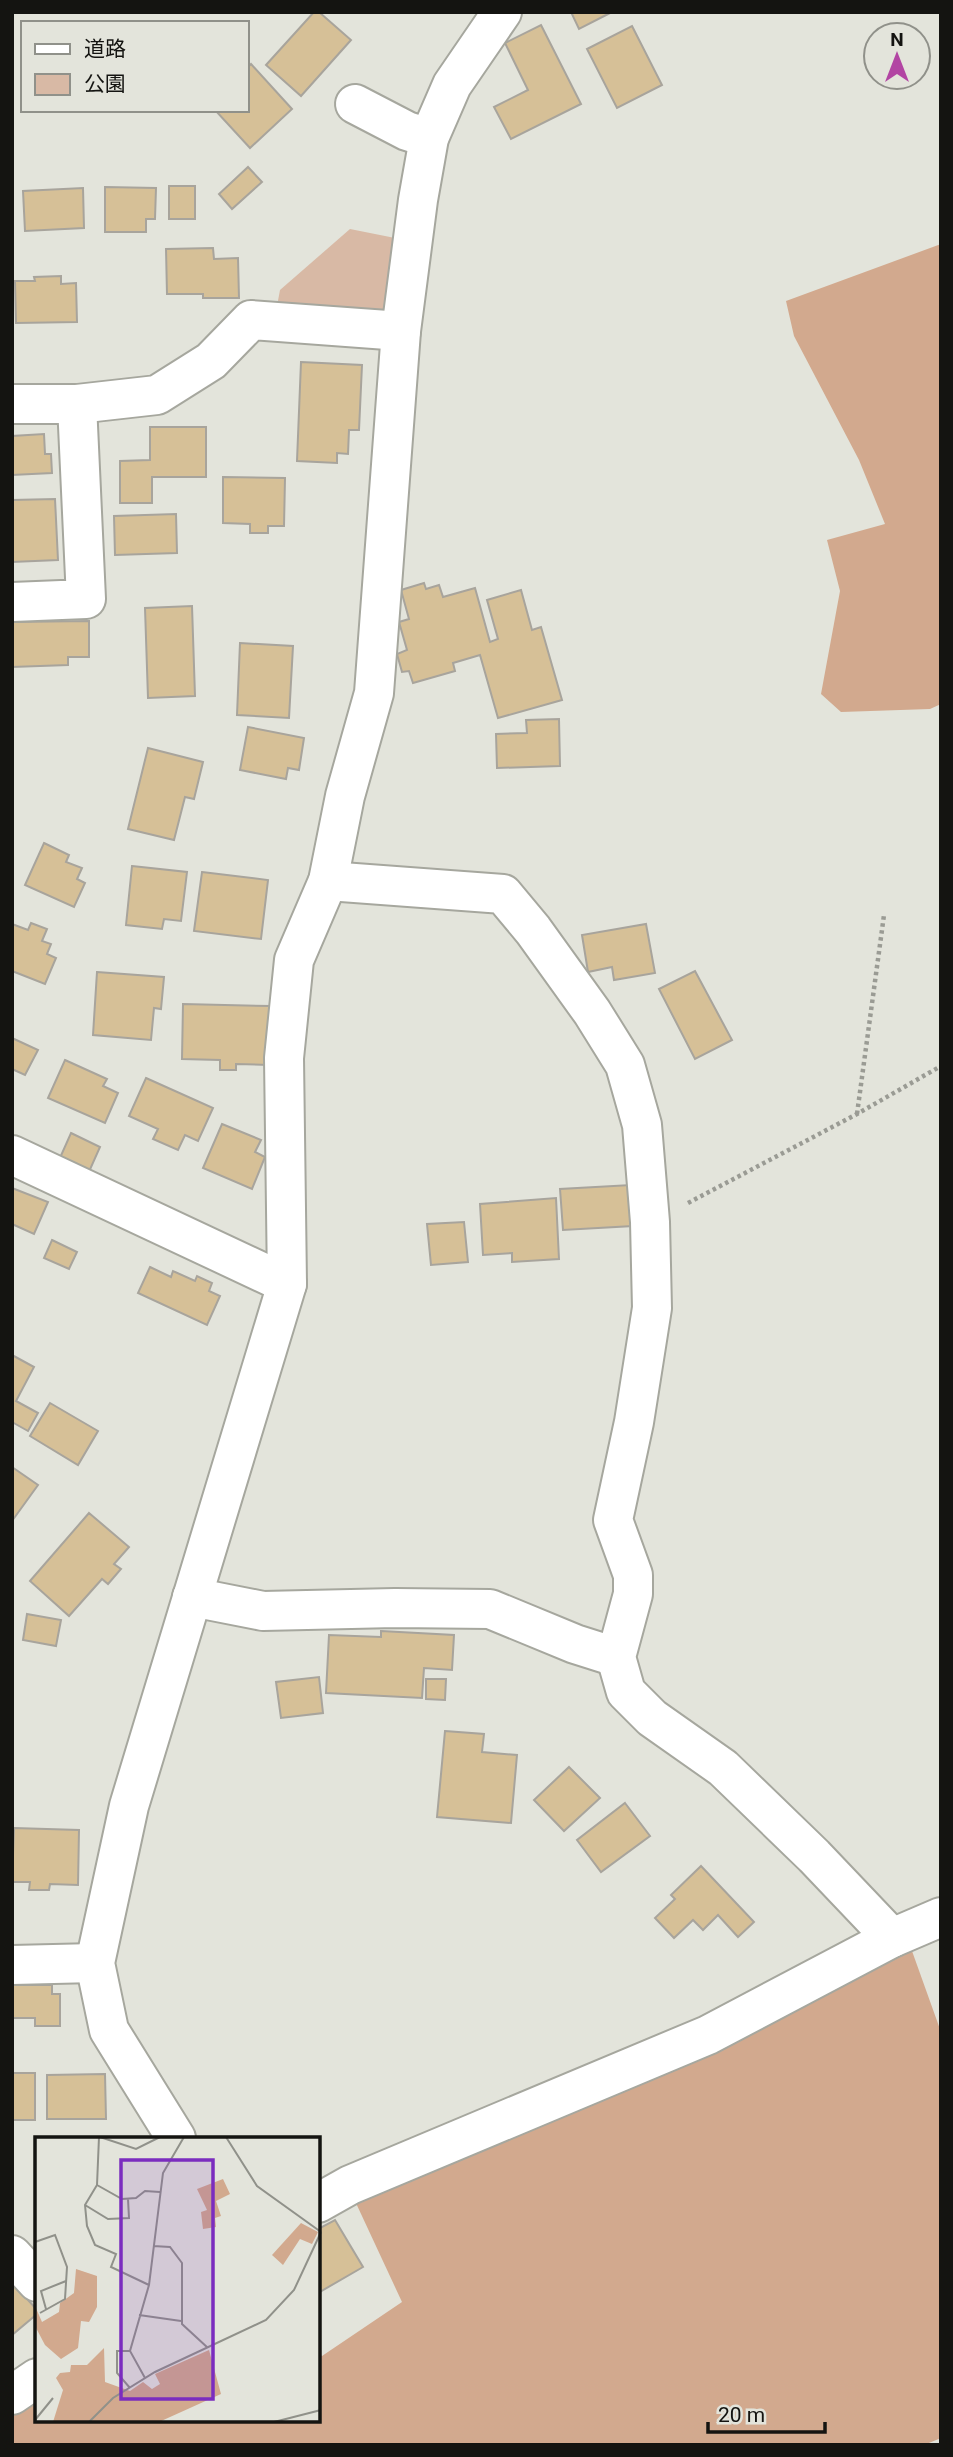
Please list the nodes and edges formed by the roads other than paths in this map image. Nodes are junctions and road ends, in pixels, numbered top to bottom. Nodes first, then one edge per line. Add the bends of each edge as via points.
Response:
1 (502, 12) edge
2 (355, 104) dead end
3 (429, 138) junction
4 (401, 331) junction
5 (12, 404) edge
6 (77, 404) junction
7 (12, 602) edge
8 (328, 881) junction
9 (12, 1155) edge
10 (287, 1284) junction
11 (192, 1597) junction
12 (617, 1657) junction
13 (941, 1917) edge
14 (892, 1938) junction
15 (95, 1963) junction
16 (12, 1965) edge
17 (175, 2137) edge
18 (320, 2202) edge
19 (12, 2255) edge
20 (35, 2280) edge
21 (35, 2379) edge
22 (12, 2395) edge

1 - 3 street via 452,85
2 - 3 street
3 - 4 street
4 - 6 street via 251,320 211,361 157,395
4 - 8 street via 374,693 345,796
5 - 6 street
6 - 7 street via 86,599
8 - 10 street via 294,960 284,1058
8 - 12 street via 503,894 592,1012 625,1065 642,1125 652,1308 635,1422 613,1520 633,1575 634,1594
9 - 10 street
10 - 11 street
11 - 12 street via 263,1611 490,1609
11 - 15 street via 129,1806
12 - 14 street via 626,1692 653,1718 723,1768
13 - 14 street
14 - 18 street via 708,2035 350,2185
15 - 16 street
15 - 17 street via 109,2030
19 - 20 street
21 - 22 street

